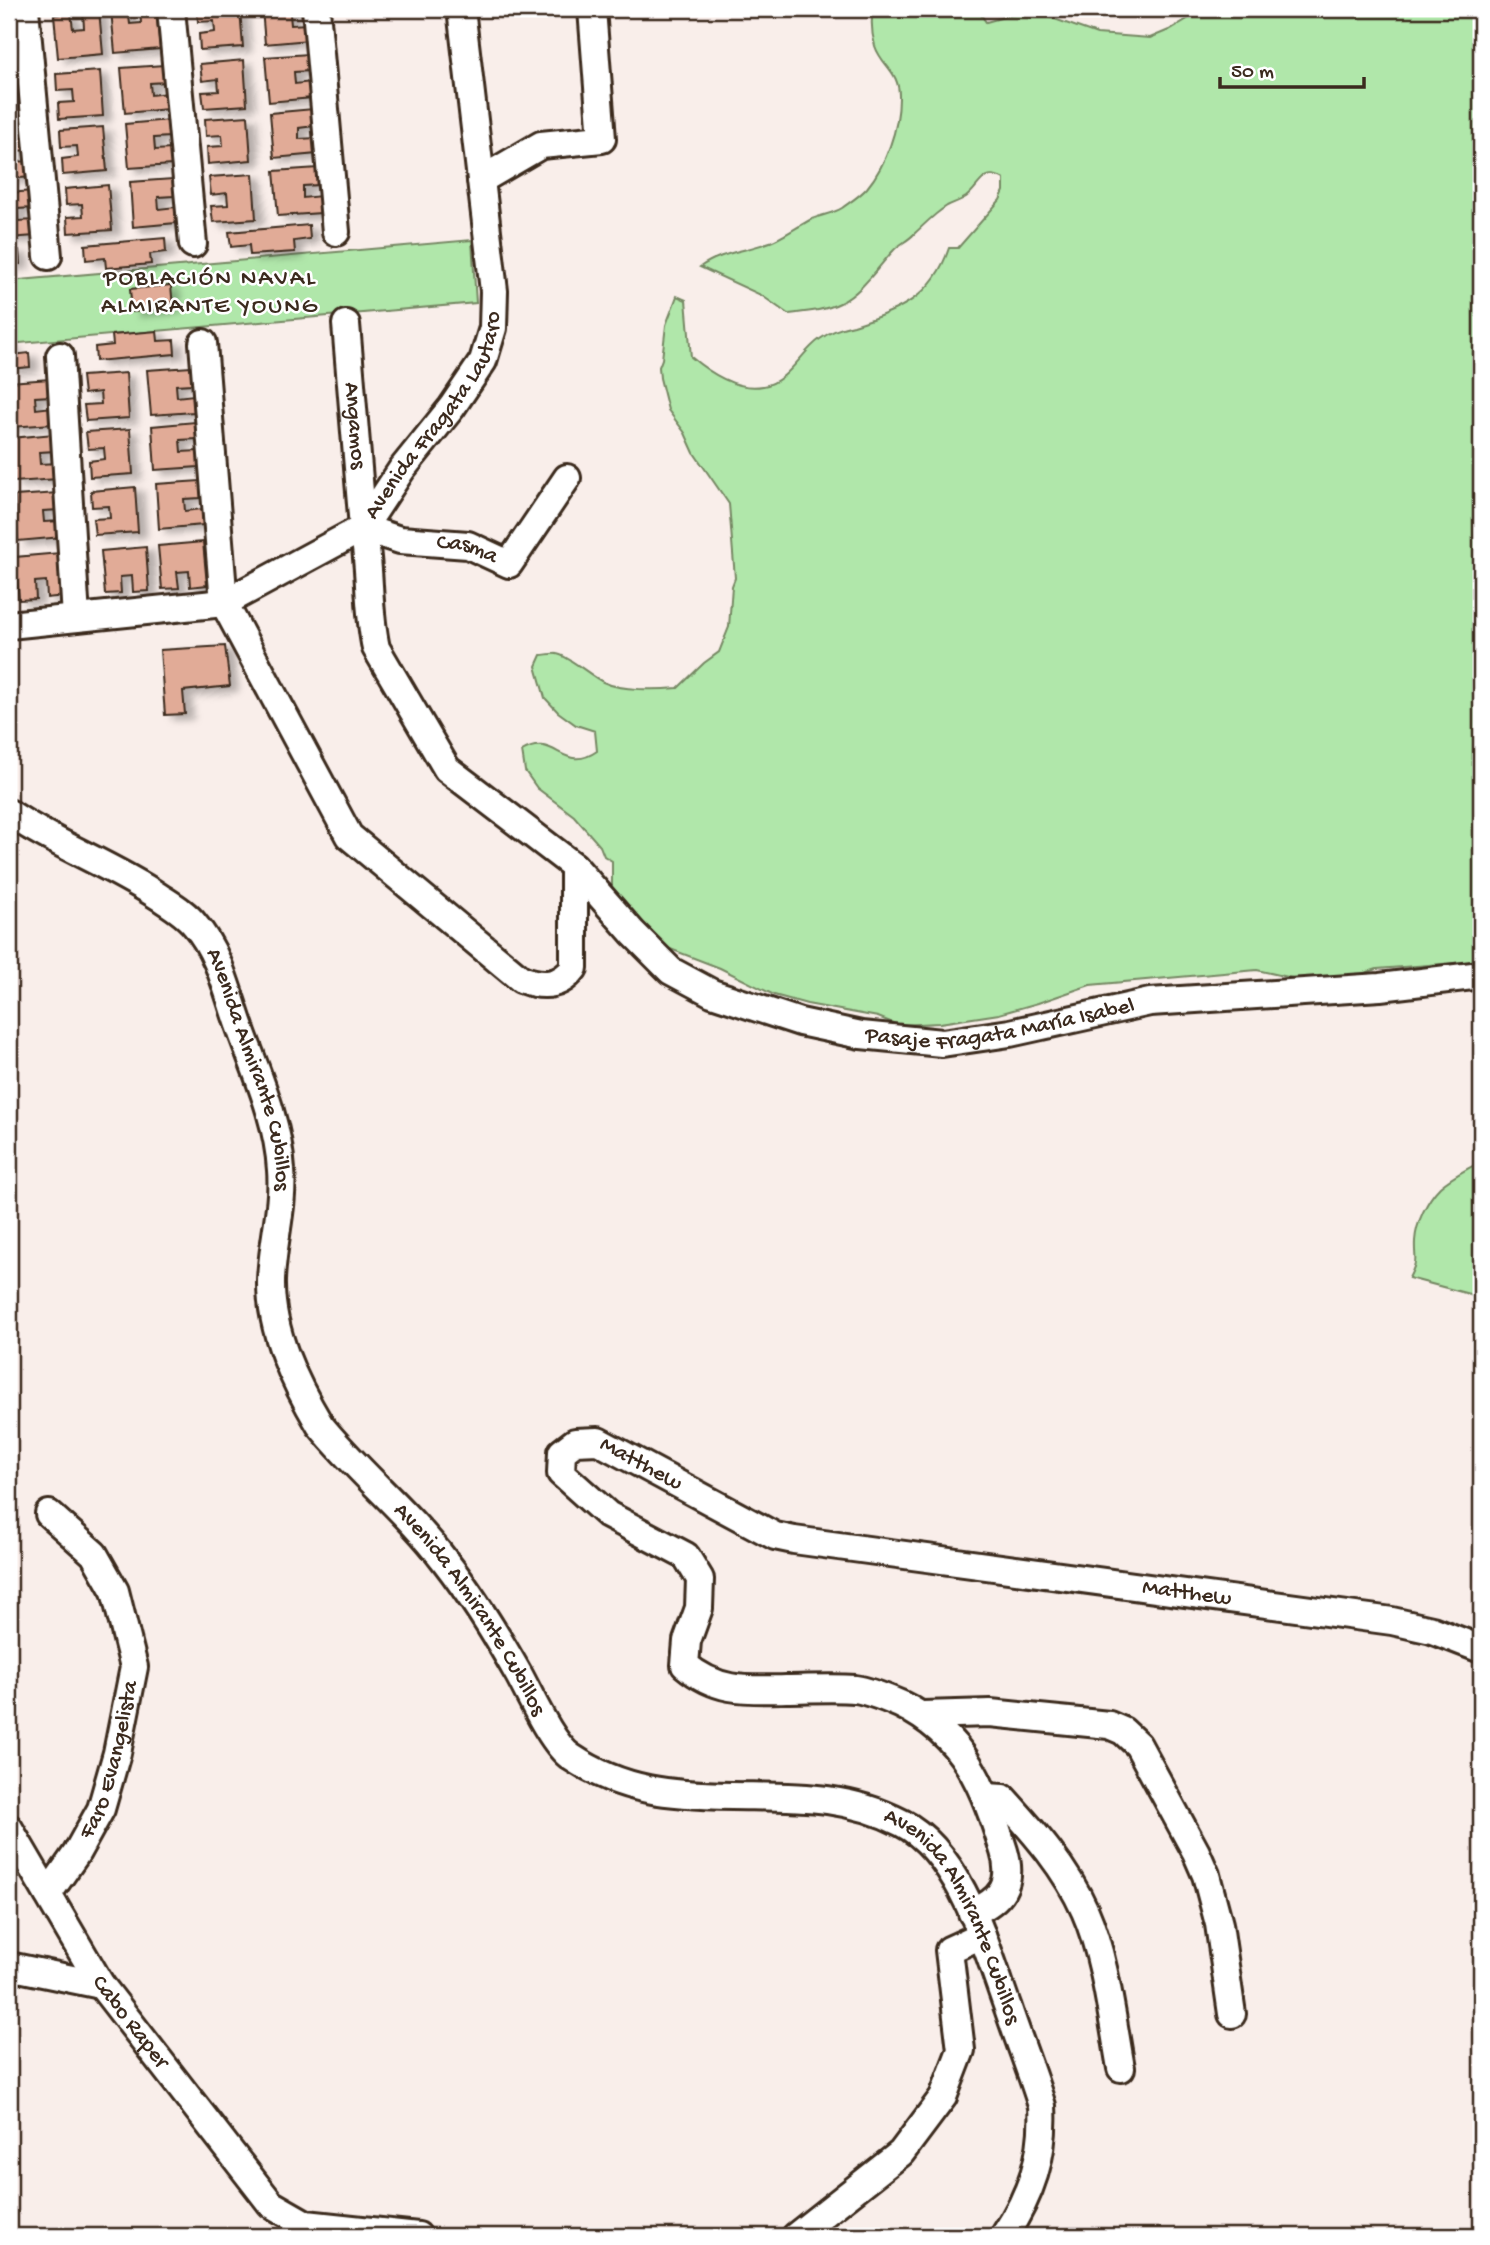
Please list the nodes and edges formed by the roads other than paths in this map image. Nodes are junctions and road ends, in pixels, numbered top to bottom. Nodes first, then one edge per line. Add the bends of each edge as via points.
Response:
1 (25, 9) edge
2 (171, 9) edge
3 (316, 9) edge
4 (461, 9) edge
5 (592, 9) edge
6 (481, 180) junction
7 (337, 232) dead end
8 (193, 244) dead end
9 (48, 256) dead end
10 (346, 324) dead end
11 (203, 343) dead end
12 (60, 356) dead end
13 (567, 478) dead end
14 (363, 528) junction
15 (224, 603) junction
16 (76, 618) junction
17 (9, 625) edge
18 (9, 813) edge
19 (574, 866) junction
20 (1481, 975) edge
21 (49, 1514) dead end
22 (1481, 1649) edge
23 (923, 1715) junction
24 (987, 1797) junction
25 (11, 1840) edge
26 (47, 1894) junction
27 (977, 1924) junction
28 (9, 1966) edge
29 (101, 1985) junction
30 (1232, 2014) dead end
31 (1121, 2068) dead end
32 (418, 2236) edge
33 (796, 2236) edge
34 (1004, 2236) edge

1 - 9 street
2 - 8 street
3 - 7 street
4 - 6 street, Avenida Fragata Lautaro
5 - 6 street via 603,139 541,145
6 - 14 street, Avenida Fragata Lautaro via 494,291 493,328 483,361
10 - 14 street, Angamos
11 - 15 street
12 - 16 street
13 - 14 street, Casma via 509,564 468,545 400,540
14 - 15 street, Avenida Fragata Lautaro
14 - 19 street, Pasaje Fragata María Isabel via 376,648 447,769
15 - 16 street, Avenida Fragata Lautaro
15 - 19 street via 349,836 521,979 553,984 574,968
16 - 17 street, Avenida Fragata Lautaro
18 - 27 street, Avenida Almirante Cubillos via 33,830 139,883 196,925 228,991 278,1144 282,1172 271,1281 283,1350 320,1425 445,1561 568,1755 623,1784 664,1794 808,1796 904,1823 946,1865
19 - 20 street, Pasaje Fragata María Isabel via 671,971 712,993 800,1022 861,1035 942,1043 1150,1002 1380,987
21 - 26 street, Faro Evangelista via 94,1554 115,1591 134,1667 101,1809
22 - 23 street, Matthew via 1392,1621 775,1536 598,1441 575,1442 562,1452 561,1473 608,1514 686,1556 700,1579 699,1608 687,1641 685,1665 700,1678 745,1690 857,1689
23 - 24 street, Matthew via 954,1743
23 - 30 street via 990,1713 1098,1723 1123,1731 1138,1745 1206,1875 1219,1924
24 - 27 street, Matthew via 1008,1876 1001,1895
24 - 31 street via 1003,1798 1020,1816 1054,1857 1084,1909 1105,1981
25 - 26 street, Cabo Raper
26 - 29 street, Cabo Raper
27 - 33 street, Matthew via 949,1950 961,2050 943,2098 901,2153
27 - 34 street, Avenida Almirante Cubillos via 1034,2080 1043,2118 1041,2155 1033,2182
28 - 29 street
29 - 32 street, Cabo Raper via 271,2204 306,2224

